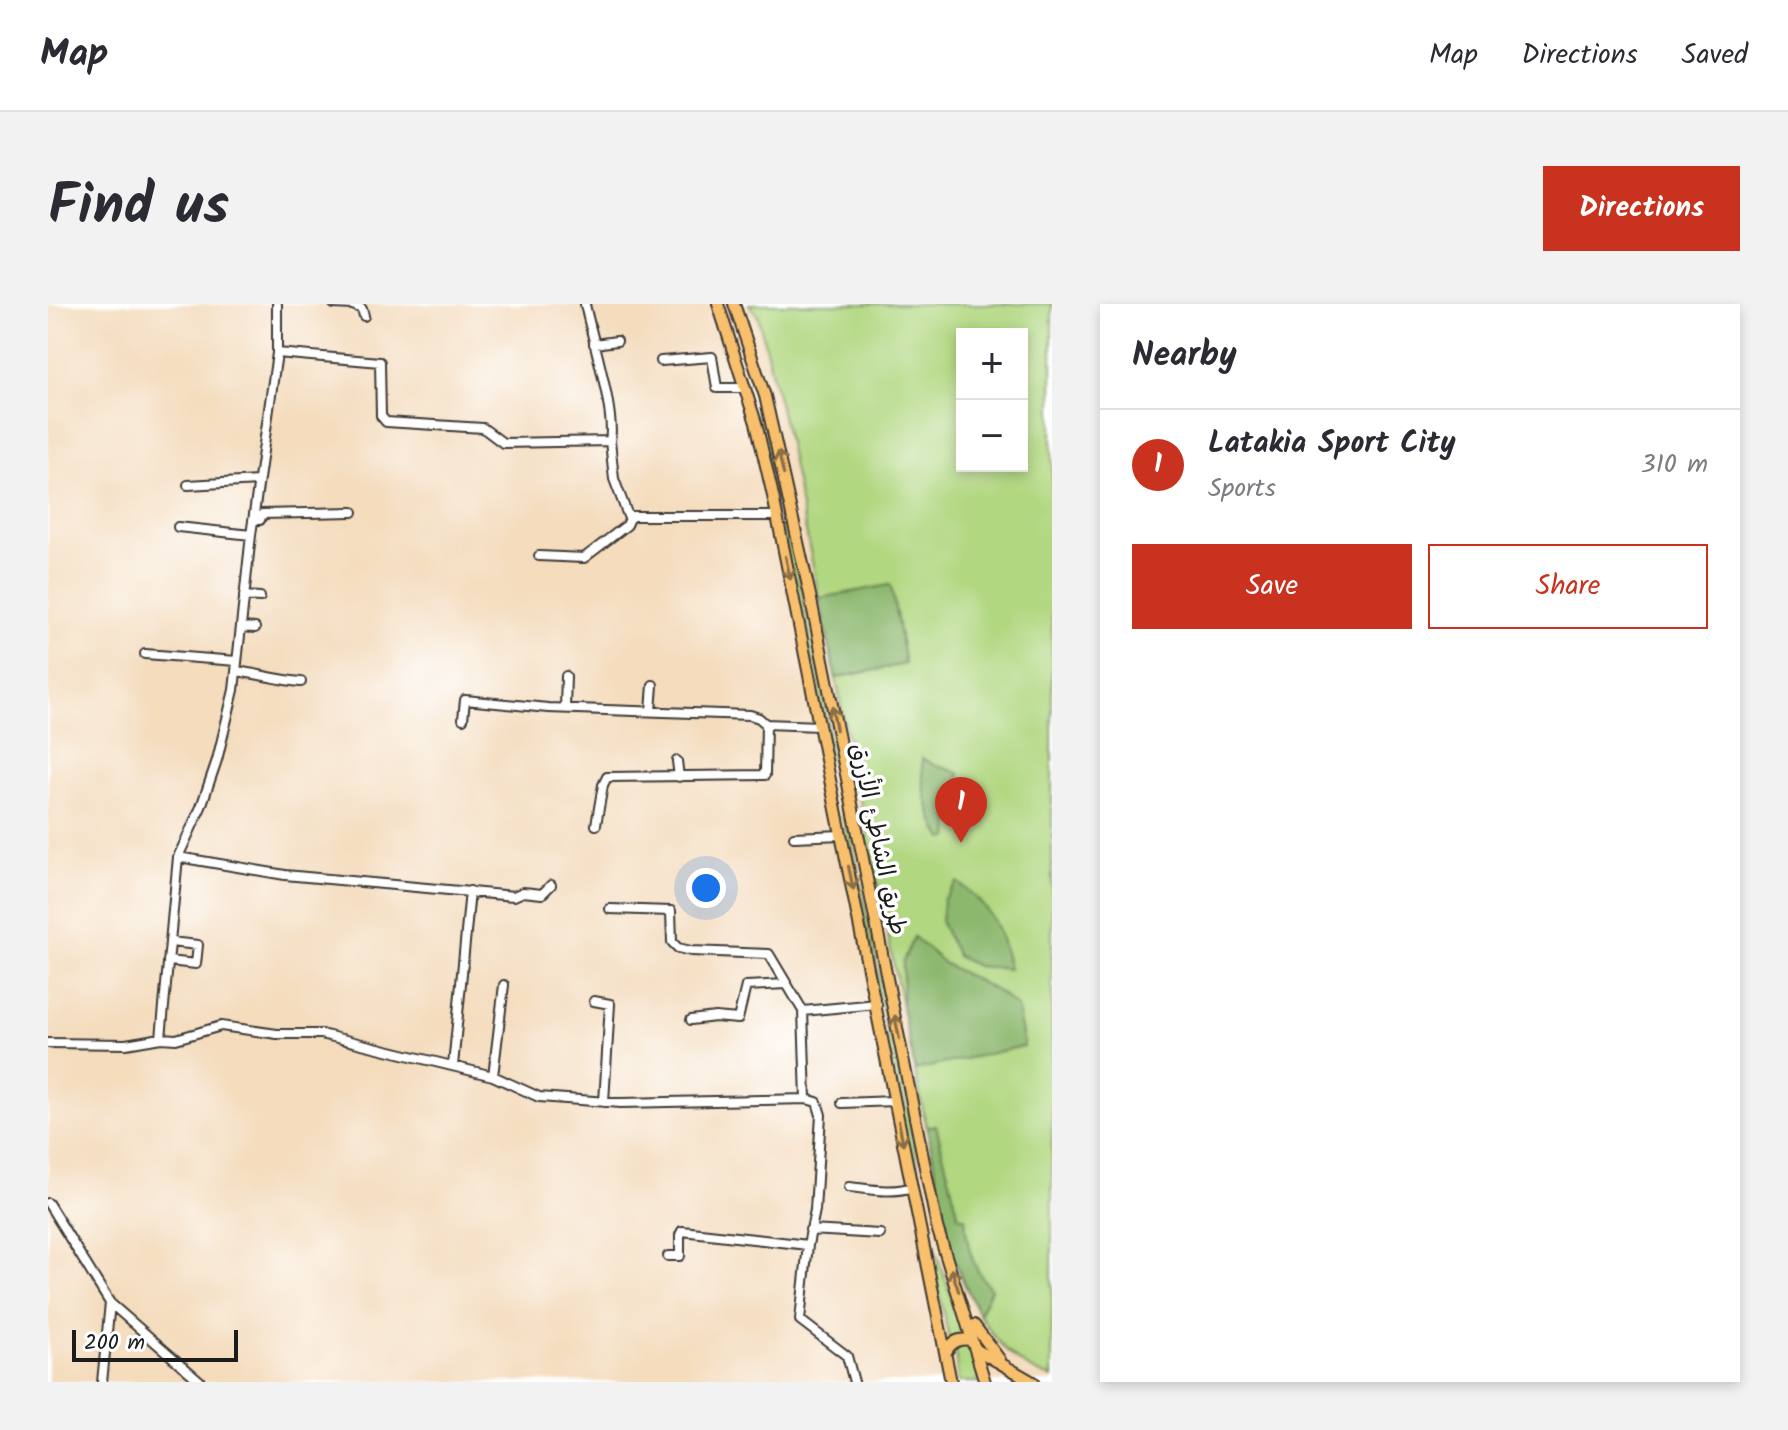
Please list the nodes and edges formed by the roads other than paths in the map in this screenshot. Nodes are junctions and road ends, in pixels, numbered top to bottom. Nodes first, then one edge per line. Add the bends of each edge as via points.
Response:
1 (277, 304) edge
2 (334, 304) edge
3 (585, 304) edge
4 (718, 304) edge
5 (734, 304) edge
6 (364, 316) dead end
7 (617, 341) dead end
8 (594, 344) junction
9 (277, 353) junction
10 (661, 361) dead end
11 (745, 388) junction
12 (610, 441) junction
13 (258, 481) junction
14 (188, 485) dead end
15 (353, 512) dead end
16 (631, 516) junction
17 (777, 516) junction
18 (253, 520) junction
19 (178, 527) dead end
20 (251, 535) junction
21 (539, 556) dead end
22 (246, 581) junction
23 (257, 582) dead end
24 (244, 596) junction
25 (260, 597) dead end
26 (241, 627) junction
27 (255, 628) dead end
28 (145, 654) dead end
29 (237, 661) junction
30 (236, 671) junction
31 (566, 676) dead end
32 (301, 682) dead end
33 (653, 685) dead end
34 (565, 708) junction
35 (651, 711) junction
36 (463, 719) dead end
37 (766, 724) junction
38 (820, 726) junction
39 (677, 761) dead end
40 (679, 777) junction
41 (596, 825) dead end
42 (842, 835) junction
43 (794, 837) dead end
44 (178, 857) junction
45 (551, 885) dead end
46 (470, 891) junction
47 (610, 909) dead end
48 (170, 942) junction
49 (168, 961) junction
50 (786, 984) junction
51 (504, 985) dead end
52 (594, 1001) dead end
53 (877, 1004) junction
54 (803, 1011) junction
55 (691, 1020) dead end
56 (161, 1038) junction
57 (48, 1043) edge
58 (453, 1066) junction
59 (493, 1076) junction
60 (806, 1099) junction
61 (895, 1101) junction
62 (604, 1102) junction
63 (842, 1103) dead end
64 (849, 1187) dead end
65 (912, 1187) junction
66 (48, 1203) edge
67 (936, 1223) junction
68 (919, 1226) junction
69 (810, 1230) junction
70 (880, 1234) dead end
71 (808, 1245) junction
72 (668, 1256) dead end
73 (110, 1303) junction
74 (965, 1310) junction
75 (977, 1350) junction
76 (946, 1352) junction
77 (1007, 1368) junction
78 (102, 1382) edge
79 (201, 1382) edge
80 (854, 1382) edge
81 (951, 1382) edge
82 (985, 1382) edge
83 (1033, 1382) edge

1 - 9 street
2 - 6 street via 353,305
3 - 8 street
4 - 11 main road, طريق الشاطئ الأزرق
67 -> 5 main road, طريق الشاطئ الأزرق via 807,580 765,396
7 - 8 street
8 - 12 street
9 - 12 street via 380,362 381,416 386,422 483,428 503,443
9 - 13 street
10 - 11 street via 712,357 717,388
11 - 17 main road, طريق الشاطئ الأزرق
12 - 16 street via 614,479
13 - 14 street
13 - 18 street
15 - 18 street via 262,514
16 - 17 street
16 - 21 street via 627,525 584,558
17 -> 38 main road, طريق الشاطئ الأزرق
18 - 20 street
19 - 20 street
20 - 22 street
22 - 23 street
22 - 24 street
24 - 25 street
24 - 26 street
26 - 27 street
26 - 29 street
28 - 29 street
29 - 30 street
30 - 32 street
30 - 44 street via 217,760
31 - 34 street
33 - 35 street
34 - 35 street
34 - 36 street via 465,700
35 - 37 street via 750,715
37 - 38 street
37 - 40 street via 765,775
38 - 42 main road, طريق الشاطئ الأزرق
39 - 40 street
40 - 41 street via 607,777
42 - 43 street
42 -> 53 main road, طريق الشاطئ الأزرق
44 - 46 street via 285,875
44 - 48 street
45 - 46 street via 542,894
46 - 58 street
47 - 50 street via 671,911 670,933 678,948 769,954
48 - 49 street
48 - 49 street via 198,945 196,964
49 - 56 street
50 - 54 street
50 - 55 street via 746,986 738,1019
51 - 59 street
52 - 62 street via 610,1004
53 - 54 street
53 - 61 main road, طريق الشاطئ الأزرق
54 - 60 street
56 - 57 street via 126,1044
56 - 58 street via 221,1026 321,1034
58 - 59 street
59 - 62 street via 539,1097
60 - 62 street
60 - 69 street via 817,1102 821,1115
61 - 63 street
61 -> 65 main road, طريق الشاطئ الأزرق
64 - 65 street
65 - 68 main road, طريق الشاطئ الأزرق
66 - 73 street
67 - 68 street
74 -> 67 main road, طريق الشاطئ الأزرق
68 - 76 main road, طريق الشاطئ الأزرق
69 - 70 street
69 - 71 street
71 - 72 street via 682,1231 680,1256
71 - 80 street via 800,1320 847,1356
73 - 78 street
73 - 79 street
74 - 75 main road, طريق الشاطئ الأزرق
74 - 77 main road
75 - 76 main road via 963,1339
75 - 77 main road
75 - 82 main road, طريق الشاطئ الأزرق
76 - 81 main road, طريق الشاطئ الأزرق
77 - 83 main road

